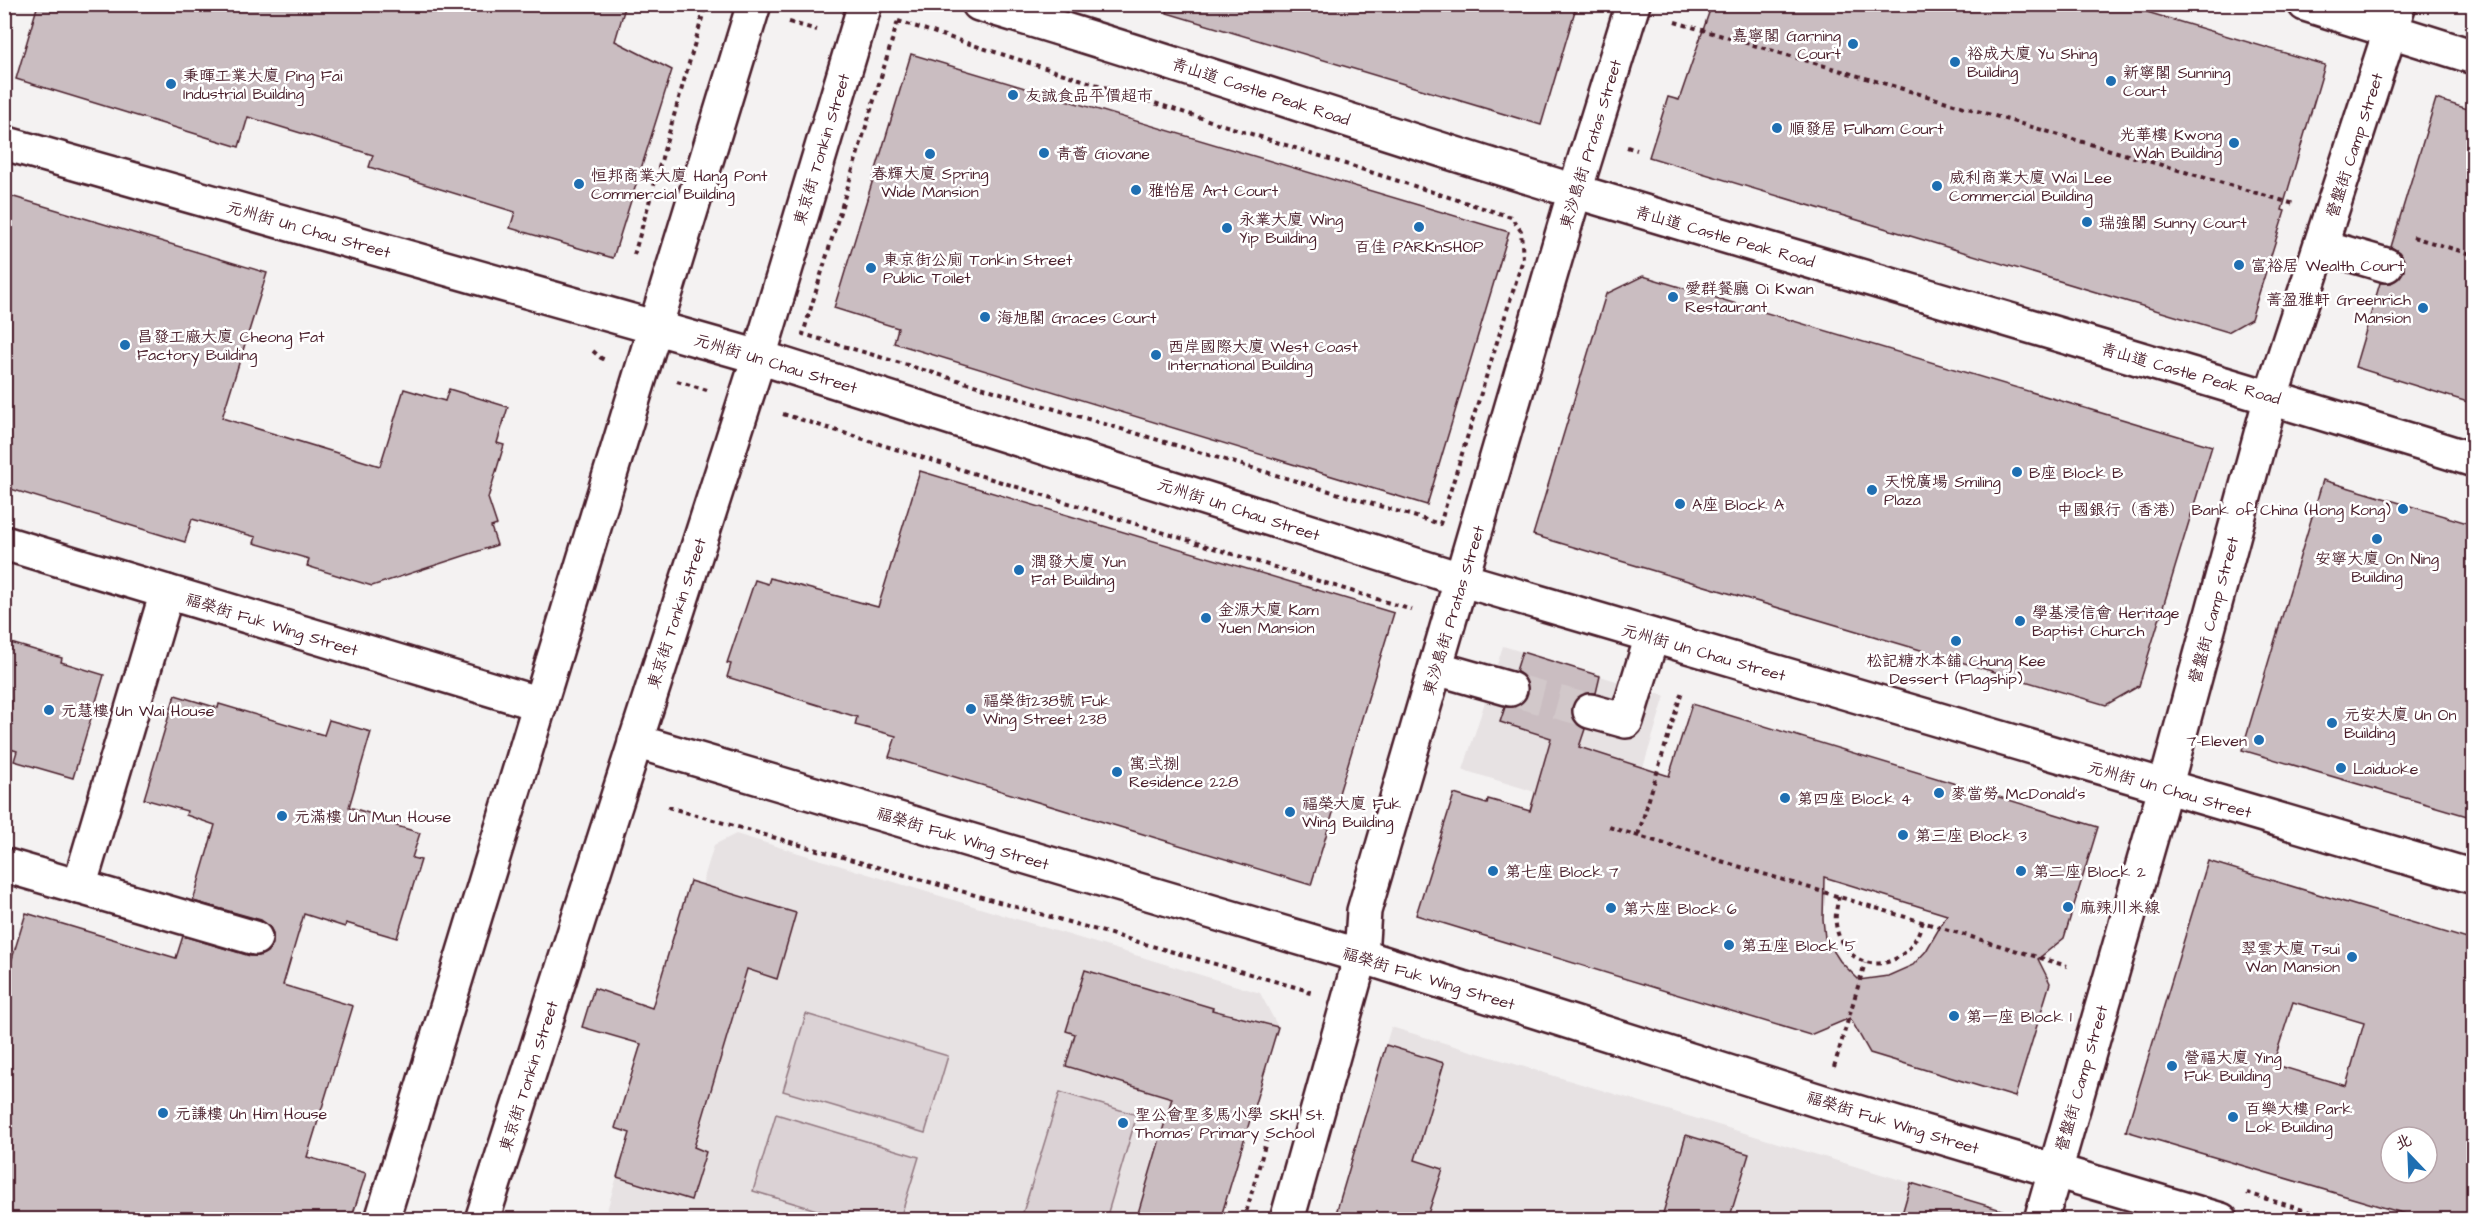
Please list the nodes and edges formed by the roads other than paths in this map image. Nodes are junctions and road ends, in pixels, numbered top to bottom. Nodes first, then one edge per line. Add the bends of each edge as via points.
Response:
1 (865, 4) edge
2 (979, 4) edge
3 (1633, 4) edge
4 (2305, 4) edge
5 (753, 8) edge
6 (2395, 18) edge
7 (2474, 57) edge
8 (4, 143) edge
9 (1575, 191) junction
10 (2320, 246) junction
11 (2386, 265) dead end
12 (655, 328) junction
13 (759, 357) junction
14 (2271, 397) junction
15 (2474, 460) edge
16 (4, 543) edge
17 (1462, 580) junction
18 (167, 592) junction
19 (1652, 636) junction
20 (1436, 668) junction
21 (1510, 689) tunnel mouth
22 (540, 704) junction
23 (1590, 711) tunnel mouth
24 (635, 741) junction
25 (2165, 788) junction
26 (4, 865) edge
27 (2474, 877) edge
28 (79, 887) junction
29 (255, 938) dead end
30 (1361, 956) junction
31 (2055, 1171) junction
32 (382, 1220) edge
33 (482, 1220) edge
34 (1287, 1220) edge
35 (2041, 1220) edge
36 (2221, 1220) edge

1 - 13 main road, 東京街 Tonkin Street
2 - 9 main road, 青山道 Castle Peak Road
3 - 9 main road, 東沙島街 Pratas Street
4 - 6 main road
5 - 12 main road
6 - 7 main road
6 - 10 main road, 營盤街 Camp Street
8 - 12 main road, 元州街 Un Chau Street
9 - 14 main road, 青山道 Castle Peak Road
9 - 17 main road, 東沙島街 Pratas Street
10 - 11 main road
10 - 14 main road, 營盤街 Camp Street
12 - 13 main road, 元州街 Un Chau Street
12 - 22 main road
13 - 17 main road, 元州街 Un Chau Street
13 - 24 main road, 東京街 Tonkin Street
14 - 15 main road, 青山道 Castle Peak Road
14 - 25 main road, 營盤街 Camp Street
16 - 18 main road, 福榮街 Fuk Wing Street
17 - 19 main road, 元州街 Un Chau Street
17 - 20 main road, 東沙島街 Pratas Street
18 - 22 main road, 福榮街 Fuk Wing Street
18 - 28 main road
19 - 23 main road via 1626,721
19 - 25 main road, 元州街 Un Chau Street
20 - 21 main road
20 - 30 main road, 東沙島街 Pratas Street via 1364,911
22 - 32 main road
24 - 30 main road, 福榮街 Fuk Wing Street
24 - 33 main road, 東京街 Tonkin Street
25 - 27 main road, 元州街 Un Chau Street
25 - 31 main road, 營盤街 Camp Street
26 - 28 main road
28 - 29 main road
30 - 31 main road, 福榮街 Fuk Wing Street
30 - 34 main road, 東沙島街 Pratas Street
31 - 35 main road, 營盤街 Camp Street
31 - 36 main road, 福榮街 Fuk Wing Street

